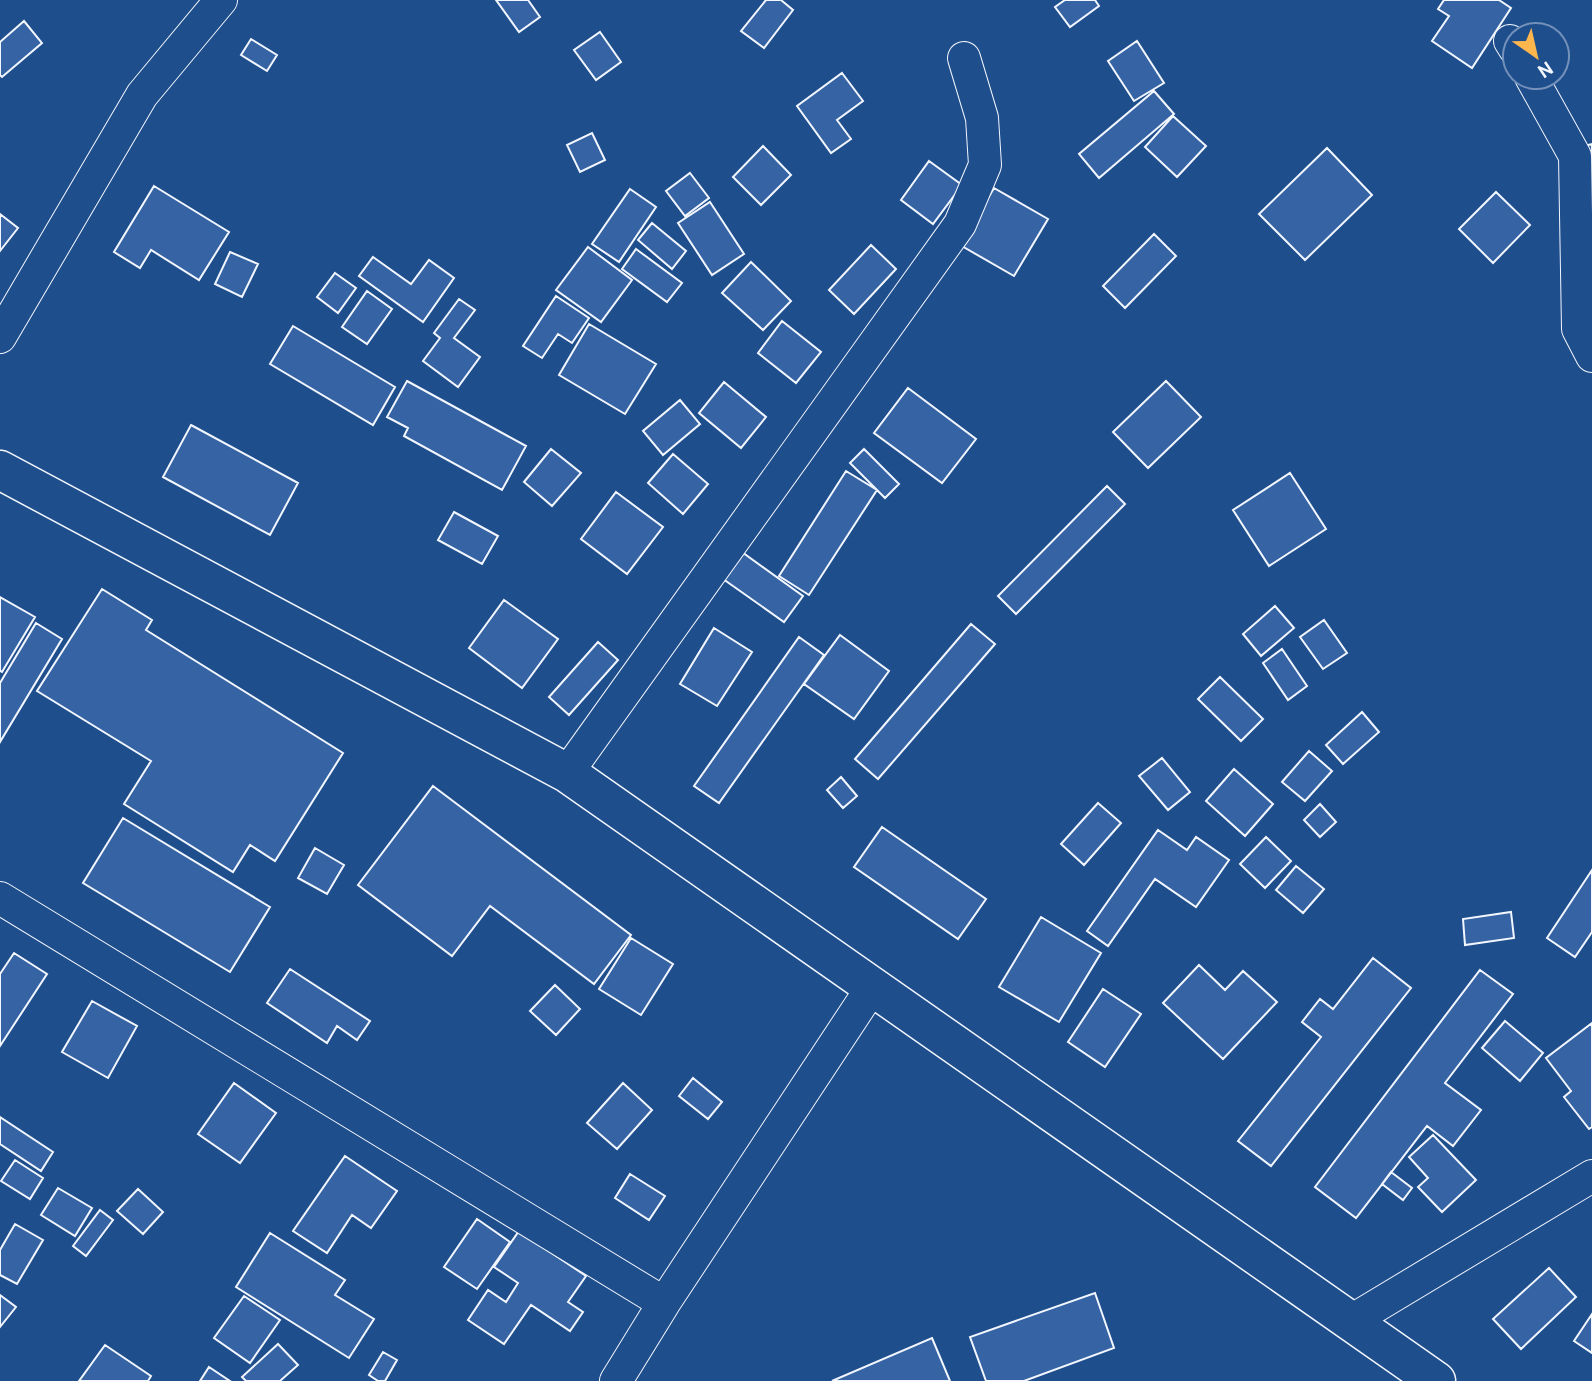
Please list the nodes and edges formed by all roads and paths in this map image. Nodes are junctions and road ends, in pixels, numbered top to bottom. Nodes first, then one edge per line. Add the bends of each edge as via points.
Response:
1 (221, 0) edge
2 (964, 58) dead end
3 (1539, 91) edge
4 (0, 337) edge
5 (1592, 356) edge
6 (0, 470) edge
7 (567, 772) junction
8 (0, 898) edge
9 (873, 986) junction
10 (1592, 1176) edge
11 (664, 1303) junction
12 (1350, 1321) junction
13 (616, 1381) edge
14 (1436, 1381) edge

1 - 4 street via 142,95
2 - 7 street via 982,118 985,165 960,225
3 - 5 street via 1574,156 1578,329
6 - 7 main road
7 - 9 main road
8 - 11 street
9 - 11 street
9 - 12 main road
10 - 12 street
11 - 13 street
12 - 14 main road

